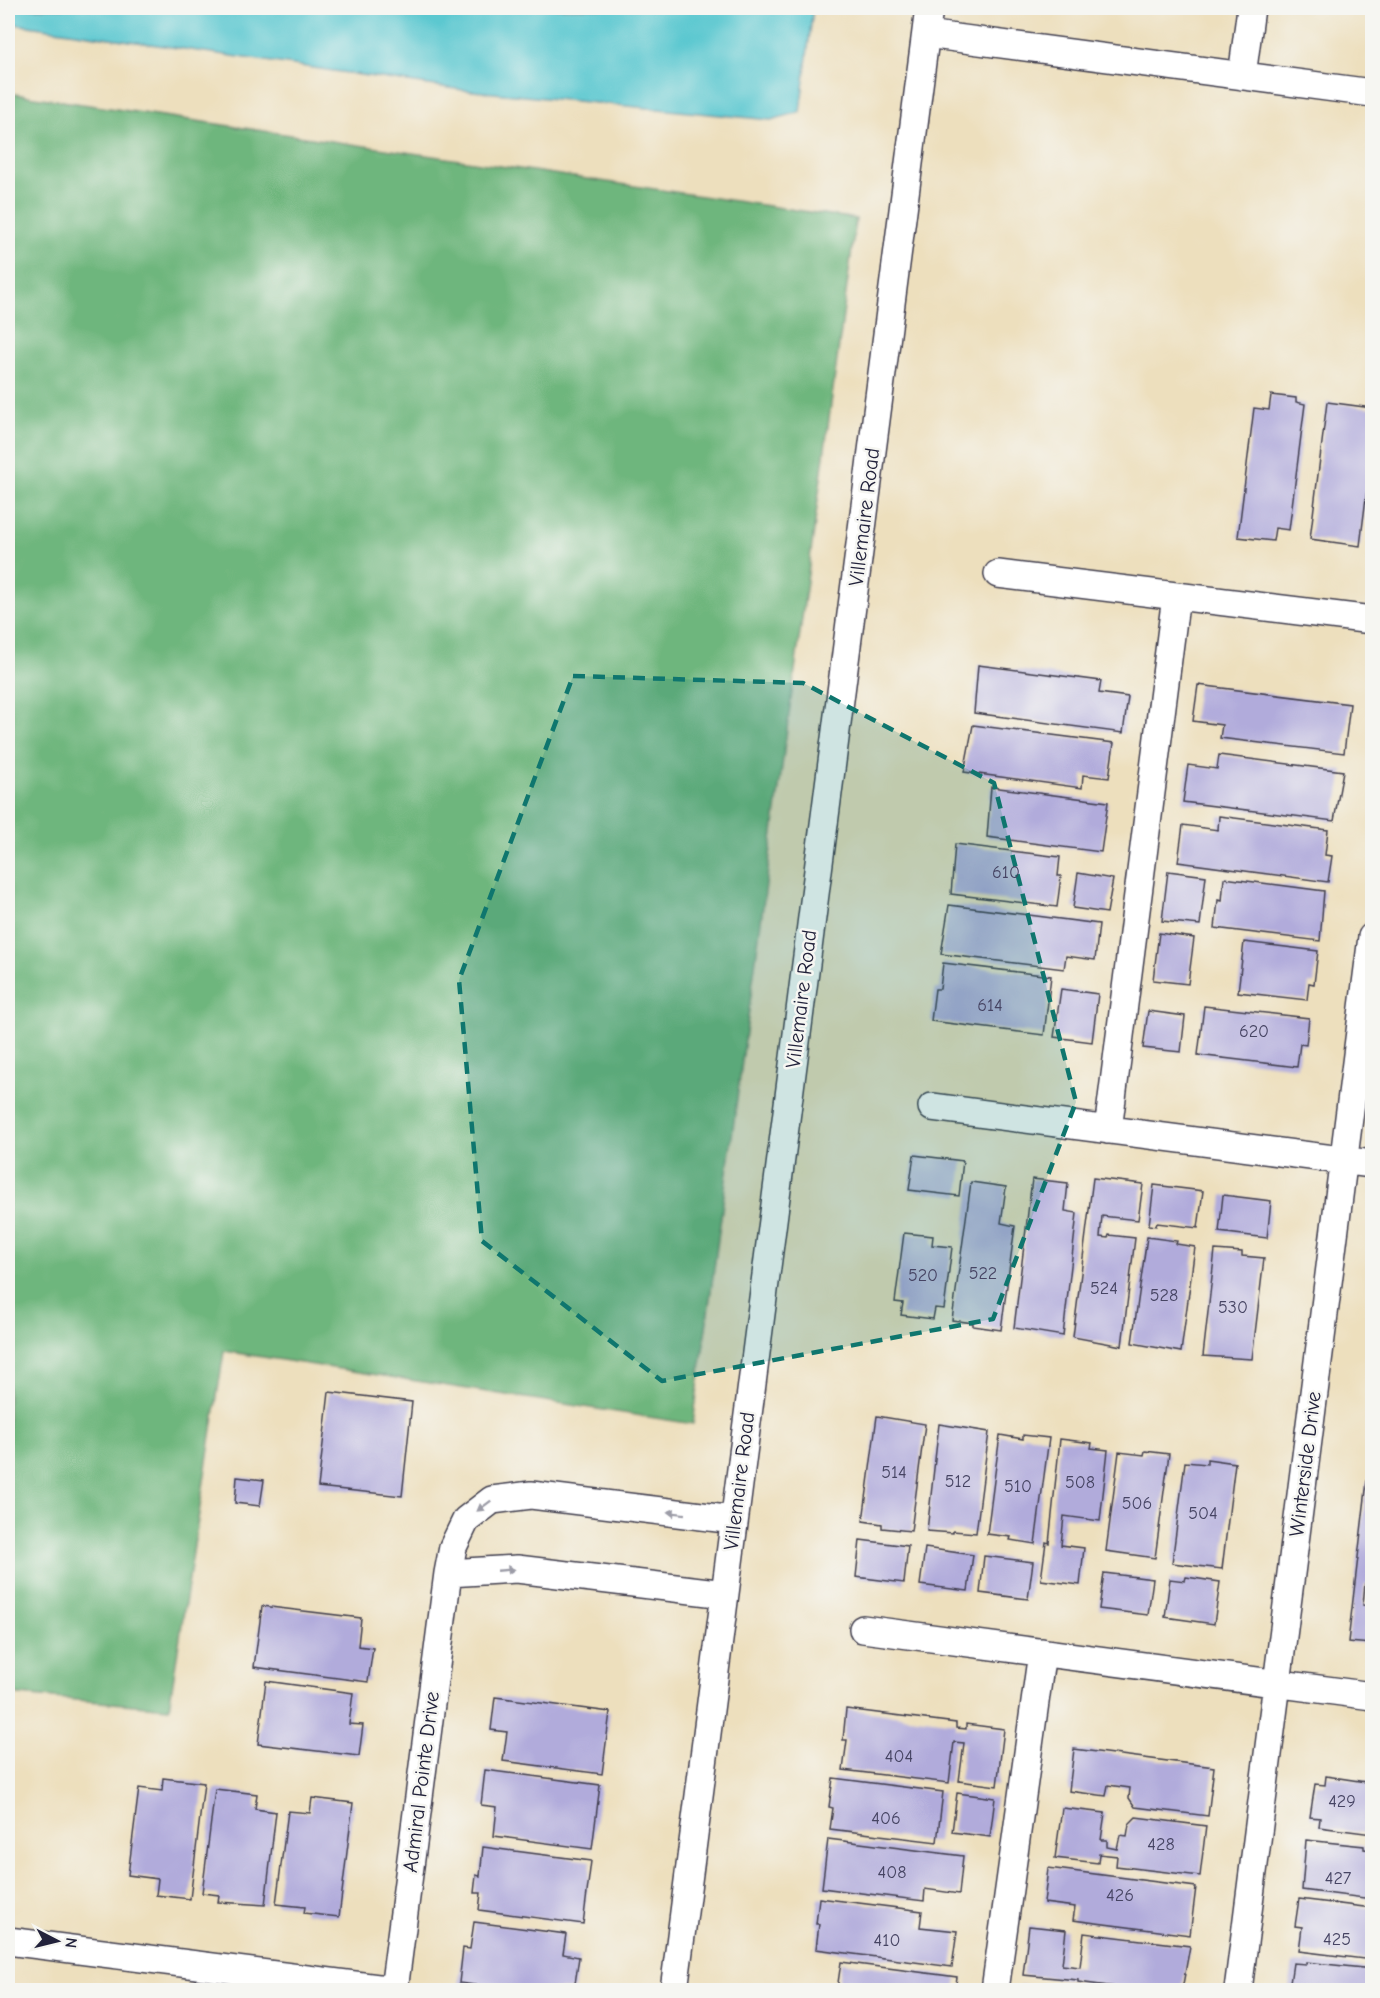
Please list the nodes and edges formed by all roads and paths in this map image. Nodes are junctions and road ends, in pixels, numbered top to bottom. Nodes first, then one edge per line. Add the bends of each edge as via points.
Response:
1 (929, 8) edge
2 (1251, 8) edge
3 (926, 34) junction
4 (1242, 76) junction
5 (1372, 93) edge
6 (998, 574) dead end
7 (1176, 596) junction
8 (1372, 620) edge
9 (1372, 937) edge
10 (932, 1107) dead end
11 (1108, 1130) junction
12 (1344, 1161) junction
13 (1372, 1164) edge
14 (734, 1520) junction
15 (448, 1573) junction
16 (725, 1594) junction
17 (863, 1629) dead end
18 (1042, 1652) junction
19 (1277, 1684) junction
20 (1372, 1696) edge
21 (8, 1941) edge
22 (394, 1990) edge
23 (674, 1990) edge
24 (995, 1990) edge
25 (1238, 1990) edge

1 - 3 street, Villemaire Road
2 - 4 street
3 - 4 street
3 - 14 street, Villemaire Road
4 - 5 street
6 - 7 street
7 - 8 street
7 - 11 street
9 - 12 street, Winterside Drive
10 - 11 street
11 - 12 street
12 - 13 street
12 - 19 street, Winterside Drive
14 -> 15 street, Admiral Pointe Drive via 531,1495 492,1500 466,1520 453,1547
14 - 16 street, Villemaire Road
15 -> 16 street via 517,1569
15 - 22 street, Admiral Pointe Drive
16 - 23 street, Villemaire Road
17 - 18 street
18 - 19 street
18 - 24 street
19 - 20 street
19 - 25 street, Winterside Drive
21 - 22 street

